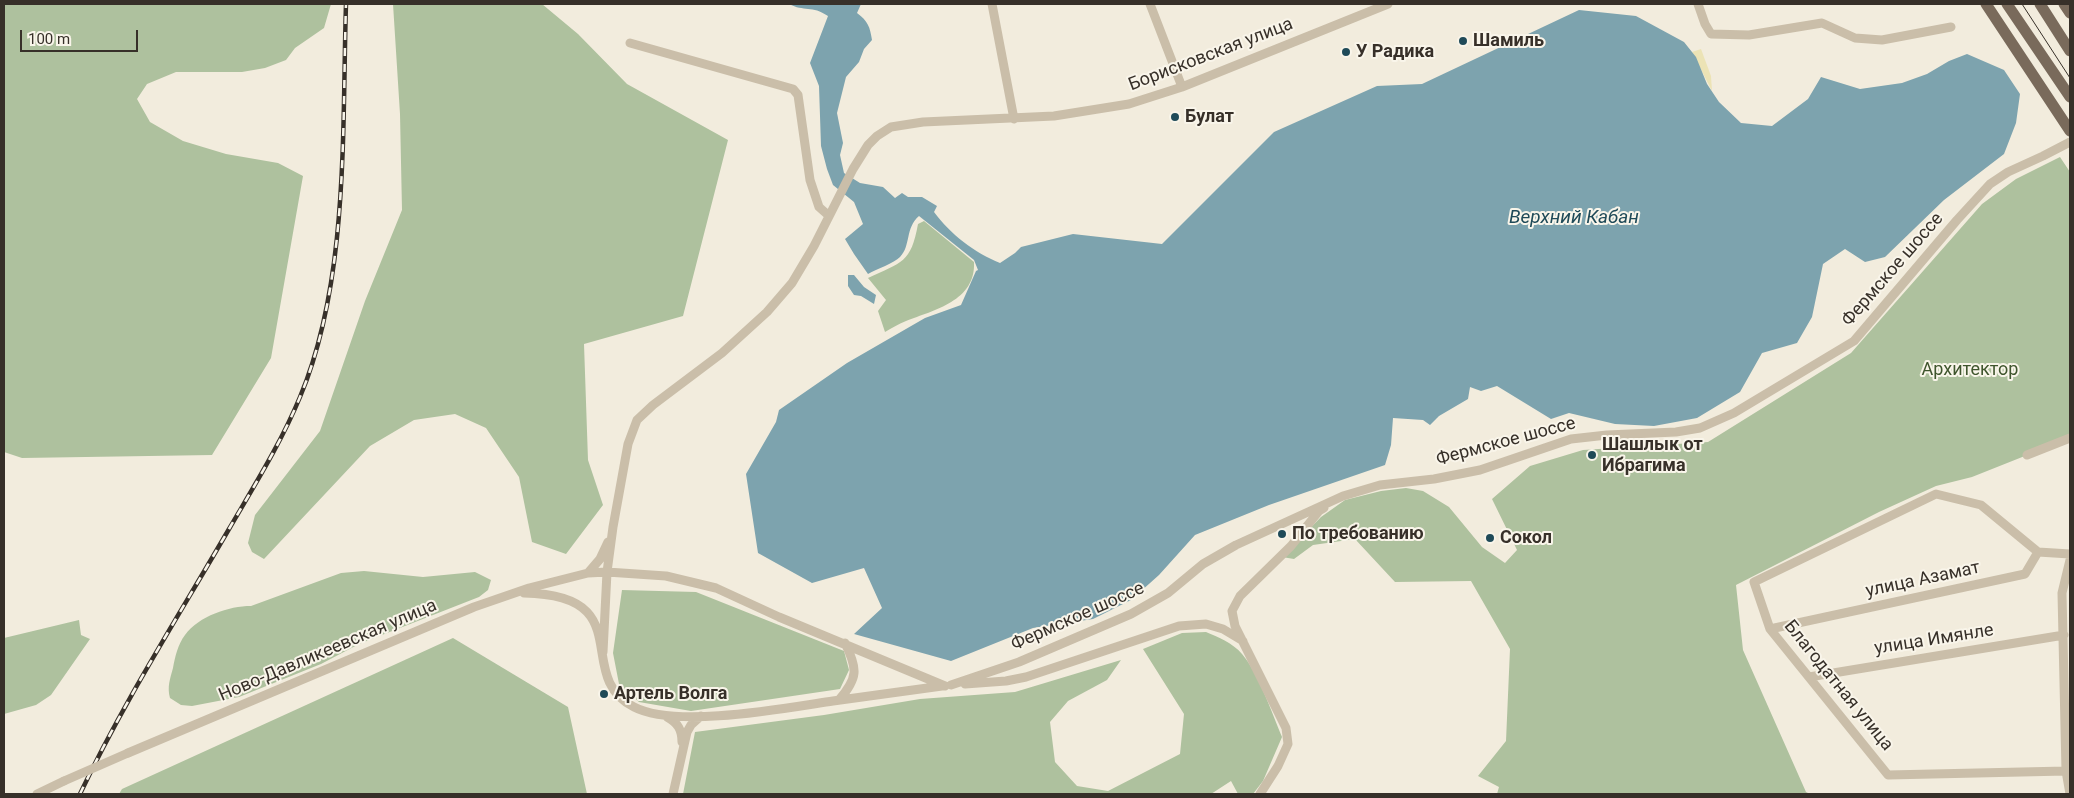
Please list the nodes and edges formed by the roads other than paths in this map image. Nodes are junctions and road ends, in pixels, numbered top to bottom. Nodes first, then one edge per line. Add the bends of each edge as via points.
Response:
1 (992, 4) edge
2 (1150, 4) edge
3 (1388, 4) edge
4 (1698, 4) edge
5 (1986, 4) edge
6 (2007, 4) edge
7 (2040, 4) edge
8 (2064, 4) edge
9 (1368, 7) edge
10 (2070, 13) edge
11 (1951, 27) dead end
12 (630, 43) dead end
13 (2070, 51) edge
14 (1182, 87) junction
15 (2041, 87) junction
16 (2070, 97) edge
17 (2070, 101) edge
18 (1014, 119) junction
19 (2070, 131) edge
20 (2070, 142) edge
21 (828, 215) junction
22 (2070, 438) edge
23 (2027, 455) dead end
24 (1343, 496) junction
25 (613, 527) junction
26 (2038, 552) junction
27 (2070, 554) edge
28 (2070, 560) edge
29 (607, 572) junction
30 (588, 574) junction
31 (517, 593) junction
32 (1770, 629) junction
33 (2064, 635) junction
34 (1243, 641) junction
35 (845, 643) junction
36 (603, 652) junction
37 (1809, 677) junction
38 (948, 685) junction
39 (839, 700) junction
40 (665, 716) junction
41 (701, 716) junction
42 (682, 750) junction
43 (2066, 771) junction
44 (37, 794) edge
45 (673, 794) edge
46 (1260, 794) edge
47 (2070, 794) edge

1 - 18 street
2 - 14 street
3 - 9 street, Борисковская улица
4 - 11 street via 1711,34 1749,35 1822,23 1855,38 1882,40
5 - 15 main road
6 - 16 main road
7 - 13 main road
8 - 10 main road
9 - 14 street, Борисковская улица
12 - 21 street via 793,89 798,95 810,180 820,207
14 - 18 street, Борисковская улица via 1129,104
15 - 17 main road via 2056,99
15 - 19 main road
18 - 21 street, Борисковская улица via 923,122 891,127 868,145
20 - 24 street, Фермское шоссе via 1990,184 1854,341 1734,413 1700,428 1676,432 1607,434 1571,439 1480,470 1380,485
21 - 25 street via 792,283 768,312 637,420 628,444
22 - 23 street
24 - 34 street via 1320,511 1291,546 1240,596 1232,611
24 - 38 street, Фермское шоссе via 1236,545 1131,614 1019,662
25 - 29 street, Фермское шоссе
25 - 30 street via 600,559
26 - 27 street
26 - 32 street, улица Азамат via 2025,574
26 - 32 street, Благодатная улица via 1981,505 1936,494 1754,582
28 - 33 street via 2062,593
29 - 30 street, Фермское шоссе
29 - 35 street, Фермское шоссе via 666,576 716,588
29 - 36 street, Фермское шоссе
30 - 31 street, Ново-Давликеевская улица
31 - 36 street, Фермское шоссе via 548,594 576,602 593,621
31 - 44 street, Ново-Давликеевская улица, bridge via 386,642
32 - 37 street, Благодатная улица
33 - 37 street, улица Имянле
33 - 43 street
34 - 38 street, Фермское шоссе via 1223,629 1206,624 1179,626 1026,677
34 - 46 street via 1286,728 1288,744
35 - 38 street, Фермское шоссе
35 - 39 street via 855,672 851,686
36 - 40 street, Фермское шоссе via 608,678 618,695 635,708
37 - 43 street, Благодатная улица via 1888,775
38 - 39 street, Фермское шоссе
39 - 41 street, Фермское шоссе via 759,712
40 - 41 street, Фермское шоссе
40 - 42 street via 682,731
41 - 42 street via 687,732
42 - 45 street
43 - 47 street

